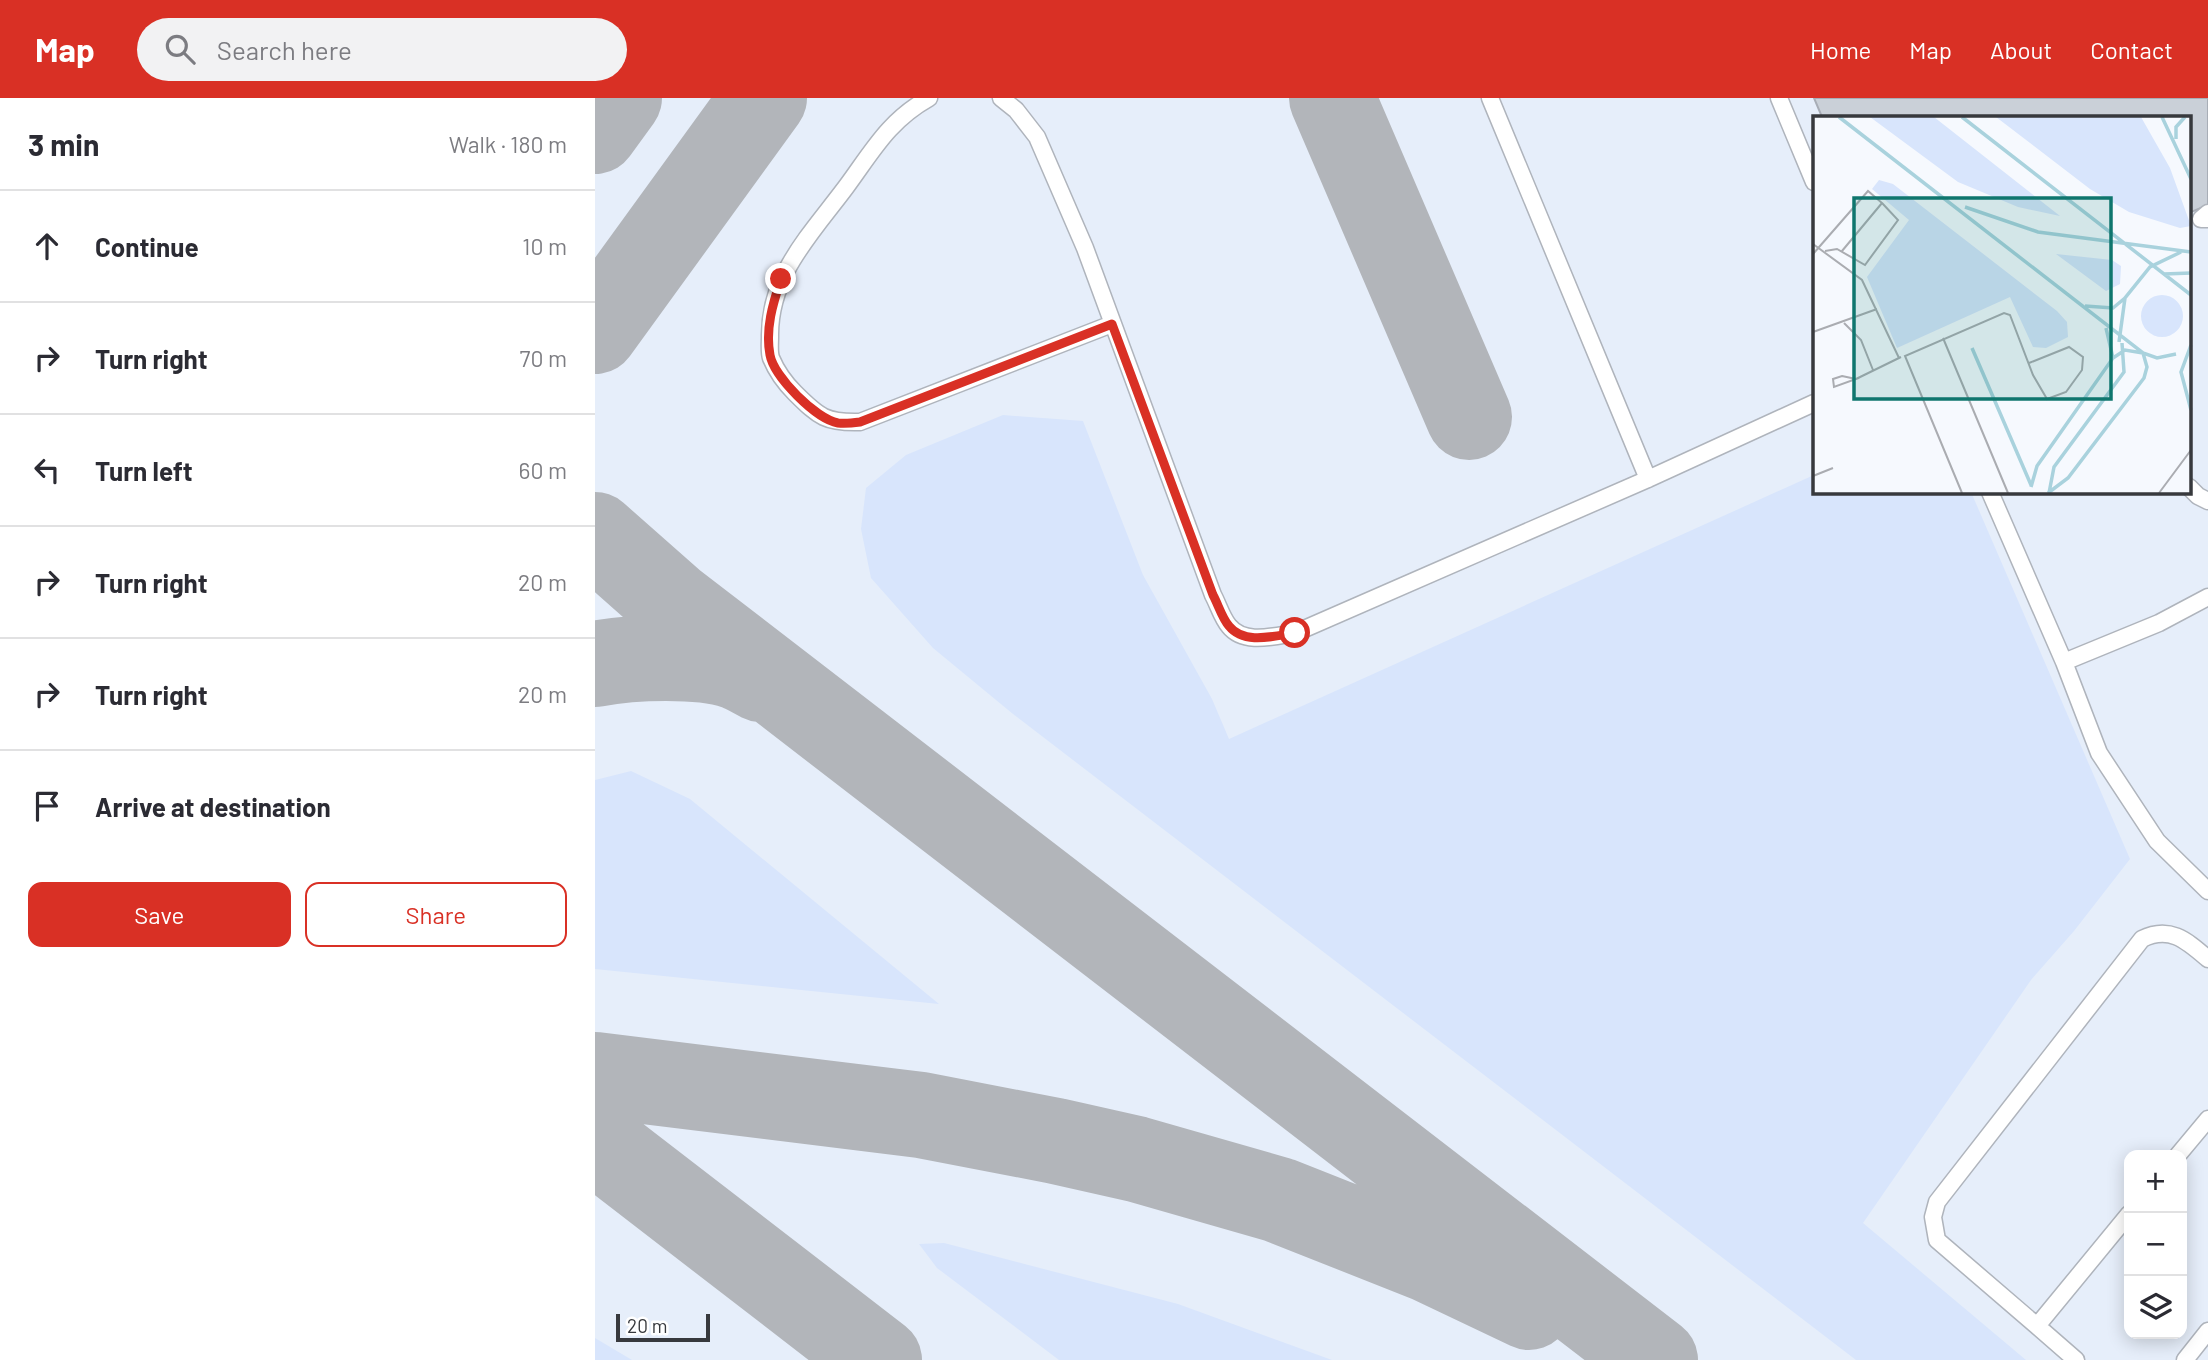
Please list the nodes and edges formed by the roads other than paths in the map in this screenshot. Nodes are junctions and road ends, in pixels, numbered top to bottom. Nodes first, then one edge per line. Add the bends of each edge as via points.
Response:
1 (929, 98) edge
2 (1001, 98) edge
3 (1490, 98) edge
4 (1779, 98) edge
5 (1813, 180) edge
6 (1112, 324) junction
7 (1813, 403) edge
8 (1648, 479) junction
9 (2191, 489) edge
10 (1991, 494) edge
11 (2208, 501) edge
12 (2208, 597) edge
13 (2064, 662) junction
14 (2208, 891) edge
15 (2208, 959) edge
16 (2208, 1119) edge
17 (2182, 1150) edge
18 (2124, 1220) edge
19 (2036, 1326) junction
20 (2208, 1331) edge
21 (2076, 1360) edge
22 (2185, 1360) edge

1 - 6 lane via 911,108 880,138 781,279 770,319 770,357 788,386 816,414 838,423 860,422
2 - 6 lane via 1037,137
3 - 8 lane
4 - 5 lane
6 - 8 lane via 1213,595 1228,626 1241,636 1295,633
7 - 8 lane
9 - 11 lane
10 - 13 lane
12 - 13 lane via 2159,623
13 - 14 lane via 2099,752 2157,841
15 - 19 lane via 2168,932 2142,939 1937,1202 1933,1217 1937,1240
16 - 17 lane
18 - 19 lane
19 - 21 lane
20 - 22 lane

